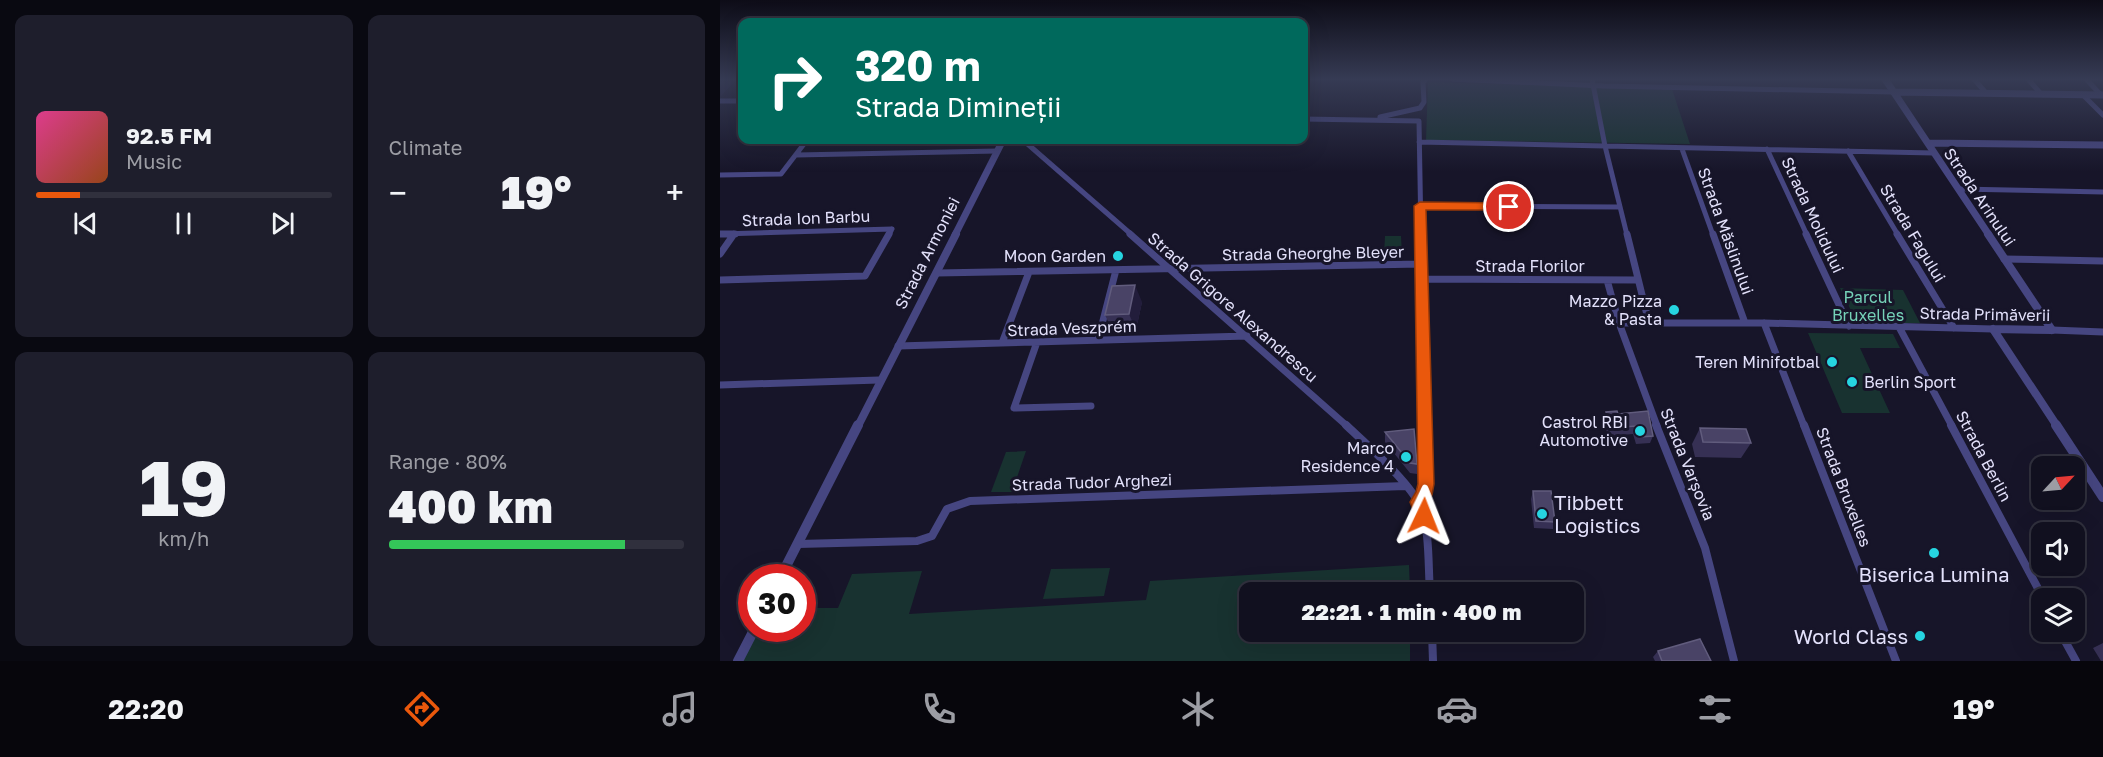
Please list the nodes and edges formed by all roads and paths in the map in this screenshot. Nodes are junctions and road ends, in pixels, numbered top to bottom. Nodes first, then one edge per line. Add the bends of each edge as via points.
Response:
1 (1413, 110) edge
2 (1598, 110) edge
3 (1906, 110) edge
4 (1308, 119) edge
5 (1372, 120) junction
6 (1419, 142) junction
7 (1929, 143) junction
8 (804, 144) edge
9 (1001, 144) edge
10 (1028, 144) edge
11 (2103, 145) edge
12 (1605, 146) junction
13 (1682, 149) junction
14 (1767, 149) junction
15 (997, 151) junction
16 (1848, 152) junction
17 (1934, 153) junction
18 (796, 155) junction
19 (720, 175) edge
20 (1959, 189) junction
21 (2103, 192) edge
22 (1420, 206) junction
23 (1620, 207) junction
24 (720, 234) edge
25 (734, 234) junction
26 (720, 254) edge
27 (2004, 259) junction
28 (2103, 261) edge
29 (1421, 264) junction
30 (1170, 269) junction
31 (1116, 270) junction
32 (1029, 272) junction
33 (937, 273) junction
34 (1421, 279) junction
35 (720, 280) edge
36 (1607, 280) junction
37 (1638, 280) junction
38 (1619, 323) junction
39 (1649, 323) junction
40 (1764, 323) junction
41 (1745, 324) junction
42 (1850, 326) junction
43 (1899, 327) junction
44 (1954, 328) junction
45 (1993, 329) junction
46 (2052, 330) junction
47 (2103, 332) edge
48 (1247, 336) junction
49 (1098, 340) junction
50 (1037, 342) junction
51 (1002, 343) junction
52 (898, 346) junction
53 (879, 380) junction
54 (720, 385) edge
55 (1091, 406) dead end
56 (1405, 486) junction
57 (2103, 497) edge
58 (1418, 502) junction
59 (798, 544) junction
60 (787, 564) edge
61 (1429, 582) edge
62 (2038, 588) edge
63 (747, 642) edge
64 (1432, 642) edge
65 (2066, 642) edge
66 (738, 661) edge
67 (1433, 661) edge
68 (1734, 661) edge
69 (1896, 661) edge
70 (2076, 661) edge

1 - 5 street
2 - 12 street
3 - 7 street, Strada Arinului
4 - 5 street
5 - 6 street via 1419,121
6 - 12 street
6 - 22 street
7 - 11 street
7 - 17 street, Strada Arinului
8 - 18 street
9 - 15 street, Strada Armoniei
10 - 30 street, Strada Grigore Alexandrescu
12 - 13 street
12 - 23 street
13 - 14 street
13 - 41 street, Strada Măslinului
14 - 16 street
14 - 42 street, Strada Molidului
15 - 18 street
15 - 33 street, Strada Armoniei
16 - 17 street
16 - 44 street, Strada Fagului
17 - 20 street, Strada Arinului
18 - 19 street via 781,174
20 - 21 street
20 - 27 street, Strada Arinului
22 - 23 street
22 - 29 street
23 - 37 street
24 - 25 street, Strada Ion Barbu
25 - 26 street
25 - 35 street, Strada Ion Barbu via 892,230 865,276
27 - 28 street
27 - 46 street, Strada Arinului
29 - 30 street, Strada Gheorghe Bleyer
29 - 34 street
30 - 31 street, Strada Gheorghe Bleyer
30 - 48 street, Strada Grigore Alexandrescu
31 - 32 street, Strada Gheorghe Bleyer
31 - 49 street
32 - 33 street, Strada Gheorghe Bleyer
32 - 51 street
33 - 52 street, Strada Armoniei
34 - 36 street, Strada Florilor
34 - 58 street via 1426,484
36 - 37 street, Strada Florilor
36 - 38 street, Strada Varșovia
37 - 39 street
38 - 39 street, Strada Primăverii
38 - 68 street, Strada Varșovia via 1705,548
39 - 41 street, Strada Primăverii
40 - 41 street, Strada Primăverii
40 - 42 street, Strada Primăverii
40 - 69 street, Strada Bruxelles
42 - 43 street, Strada Primăverii
43 - 44 street, Strada Primăverii
43 - 62 street, Strada Berlin
44 - 45 street, Strada Primăverii
45 - 46 street, Strada Primăverii
45 - 57 street
46 - 47 street, Strada Primăverii
48 - 49 street, Strada Veszprém
48 - 56 street, Strada Grigore Alexandrescu via 1377,453
49 - 50 street, Strada Veszprém
50 - 51 street, Strada Veszprém
50 - 55 street via 1014,408
51 - 52 street, Strada Veszprém
52 - 53 street, Strada Armoniei
53 - 54 street
53 - 59 street, Strada Armoniei
56 - 58 street, Strada Grigore Alexandrescu
56 - 59 street, Strada Tudor Arghezi via 970,501 947,509 932,536 917,541
58 - 61 street via 1424,516
59 - 60 street, Strada Armoniei
63 - 66 street
64 - 67 street
65 - 70 street

